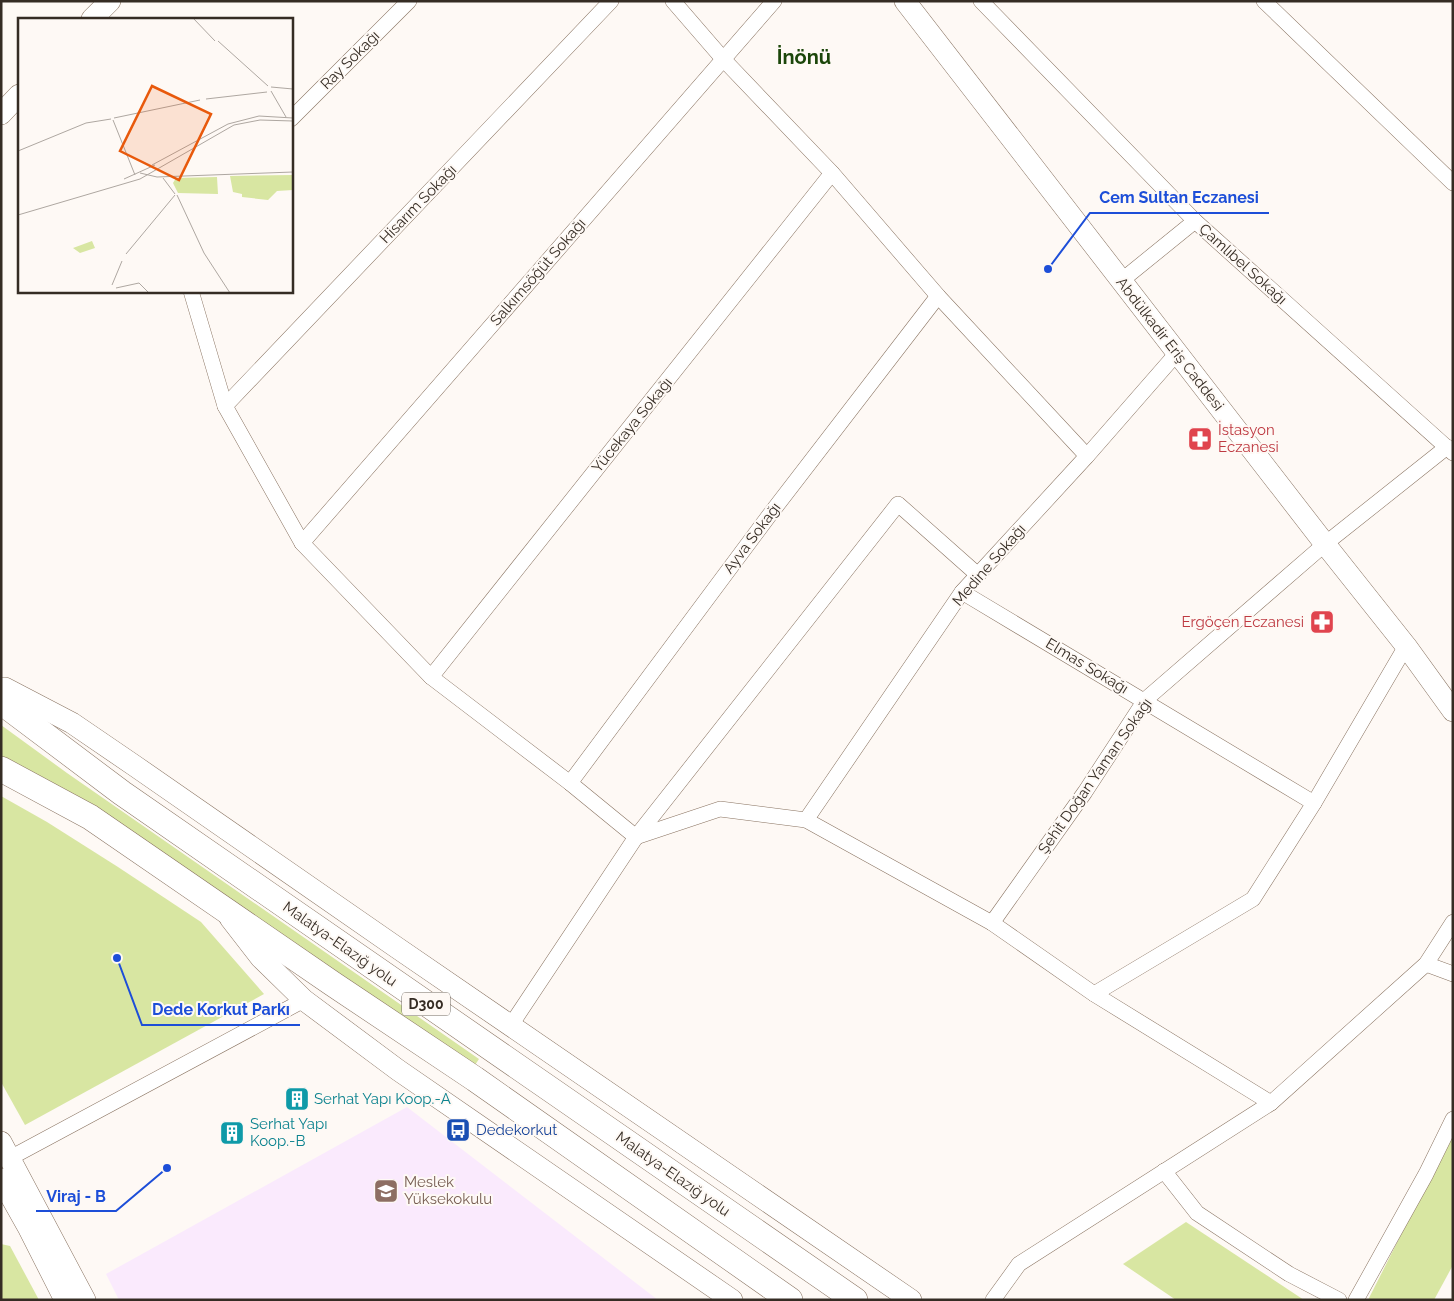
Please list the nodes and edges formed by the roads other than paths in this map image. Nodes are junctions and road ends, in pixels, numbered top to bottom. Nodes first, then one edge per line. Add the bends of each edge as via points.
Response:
1 (110, 1) edge
2 (409, 1) edge
3 (611, 1) edge
4 (673, 1) edge
5 (774, 1) edge
6 (905, 1) edge
7 (981, 1) edge
8 (1264, 1) edge
9 (93, 18) edge
10 (724, 60) junction
11 (18, 96) edge
12 (1, 114) edge
13 (292, 118) edge
14 (832, 174) junction
15 (1453, 183) edge
16 (1195, 221) junction
17 (1121, 281) junction
18 (191, 292) edge
19 (938, 296) junction
20 (1177, 353) junction
21 (225, 406) junction
22 (1450, 450) edge
23 (1087, 456) junction
24 (302, 543) junction
25 (1325, 544) junction
26 (978, 575) junction
27 (962, 592) junction
28 (1406, 646) junction
29 (431, 677) junction
30 (1, 688) edge
31 (1145, 700) junction
32 (1, 702) edge
33 (1453, 711) edge
34 (1, 769) edge
35 (570, 782) junction
36 (1314, 803) junction
37 (806, 820) junction
38 (636, 837) junction
39 (222, 908) junction
40 (1453, 922) edge
41 (992, 923) junction
42 (1426, 964) junction
43 (1453, 974) edge
44 (1094, 994) junction
45 (304, 1000) junction
46 (511, 1025) junction
47 (1271, 1103) junction
48 (1453, 1119) edge
49 (6, 1150) edge
50 (1164, 1172) junction
51 (1, 1179) edge
52 (1, 1213) edge
53 (28, 1227) junction
54 (65, 1300) edge
55 (85, 1300) edge
56 (732, 1300) edge
57 (790, 1300) edge
58 (855, 1300) edge
59 (911, 1300) edge
60 (992, 1300) edge
61 (1339, 1300) edge
62 (1356, 1300) edge

1 - 9 main road
2 - 13 street, Ray Sokağı
3 - 21 street, Hisarım Sokağı
4 - 10 street
5 - 10 street, Salkımsöğüt Sokağı
6 - 17 main road, Abdülkadir Eriş Caddesi
7 - 16 street, Çamlıbel Sokağı
8 - 15 street
10 - 14 street
10 - 24 street, Salkımsöğüt Sokağı
11 - 12 main road
14 - 19 street
14 - 29 street, Yücekaya Sokağı
16 - 17 street
16 - 22 street, Çamlıbel Sokağı
17 - 20 main road, Abdülkadir Eriş Caddesi
18 - 21 street
19 - 23 street
19 - 35 street, Ayva Sokağı
20 - 23 street, Medine Sokağı
20 - 25 main road, Abdülkadir Eriş Caddesi
21 - 24 street
22 - 25 street, Şehit Doğan Yaman Sokağı
23 - 26 street, Medine Sokağı
24 - 29 street
25 - 28 main road, Abdülkadir Eriş Caddesi
25 - 31 street, Şehit Doğan Yaman Sokağı
26 - 27 street, Medine Sokağı
26 - 38 street via 898,504
27 - 31 street, Elmas Sokağı
27 - 37 street, Medine Sokağı
28 - 33 main road, Abdülkadir Eriş Caddesi
28 - 36 street
29 - 35 street
30 - 46 main road via 72,723
31 - 36 street, Elmas Sokağı
31 - 41 street, Şehit Doğan Yaman Sokağı via 1085,792
32 - 58 highway, Malatya-Elazığ yolu / D300 via 130,798
34 - 39 highway, D300 via 90,817
35 - 38 street
36 - 44 street via 1253,898
37 - 38 street via 720,809
37 - 41 street
38 - 46 street
39 - 45 main road via 262,958
39 - 57 highway, D300 via 475,1079
40 - 42 street
41 - 44 street
42 - 43 street
42 - 47 street
44 - 47 street
45 - 49 street
45 - 56 main road via 398,1070
46 - 59 main road
47 - 50 street
48 - 62 street
49 - 55 main road
50 - 60 street via 1019,1264
50 - 61 street via 1197,1213 1289,1274
51 - 53 main road
52 - 53 main road
53 - 54 main road

